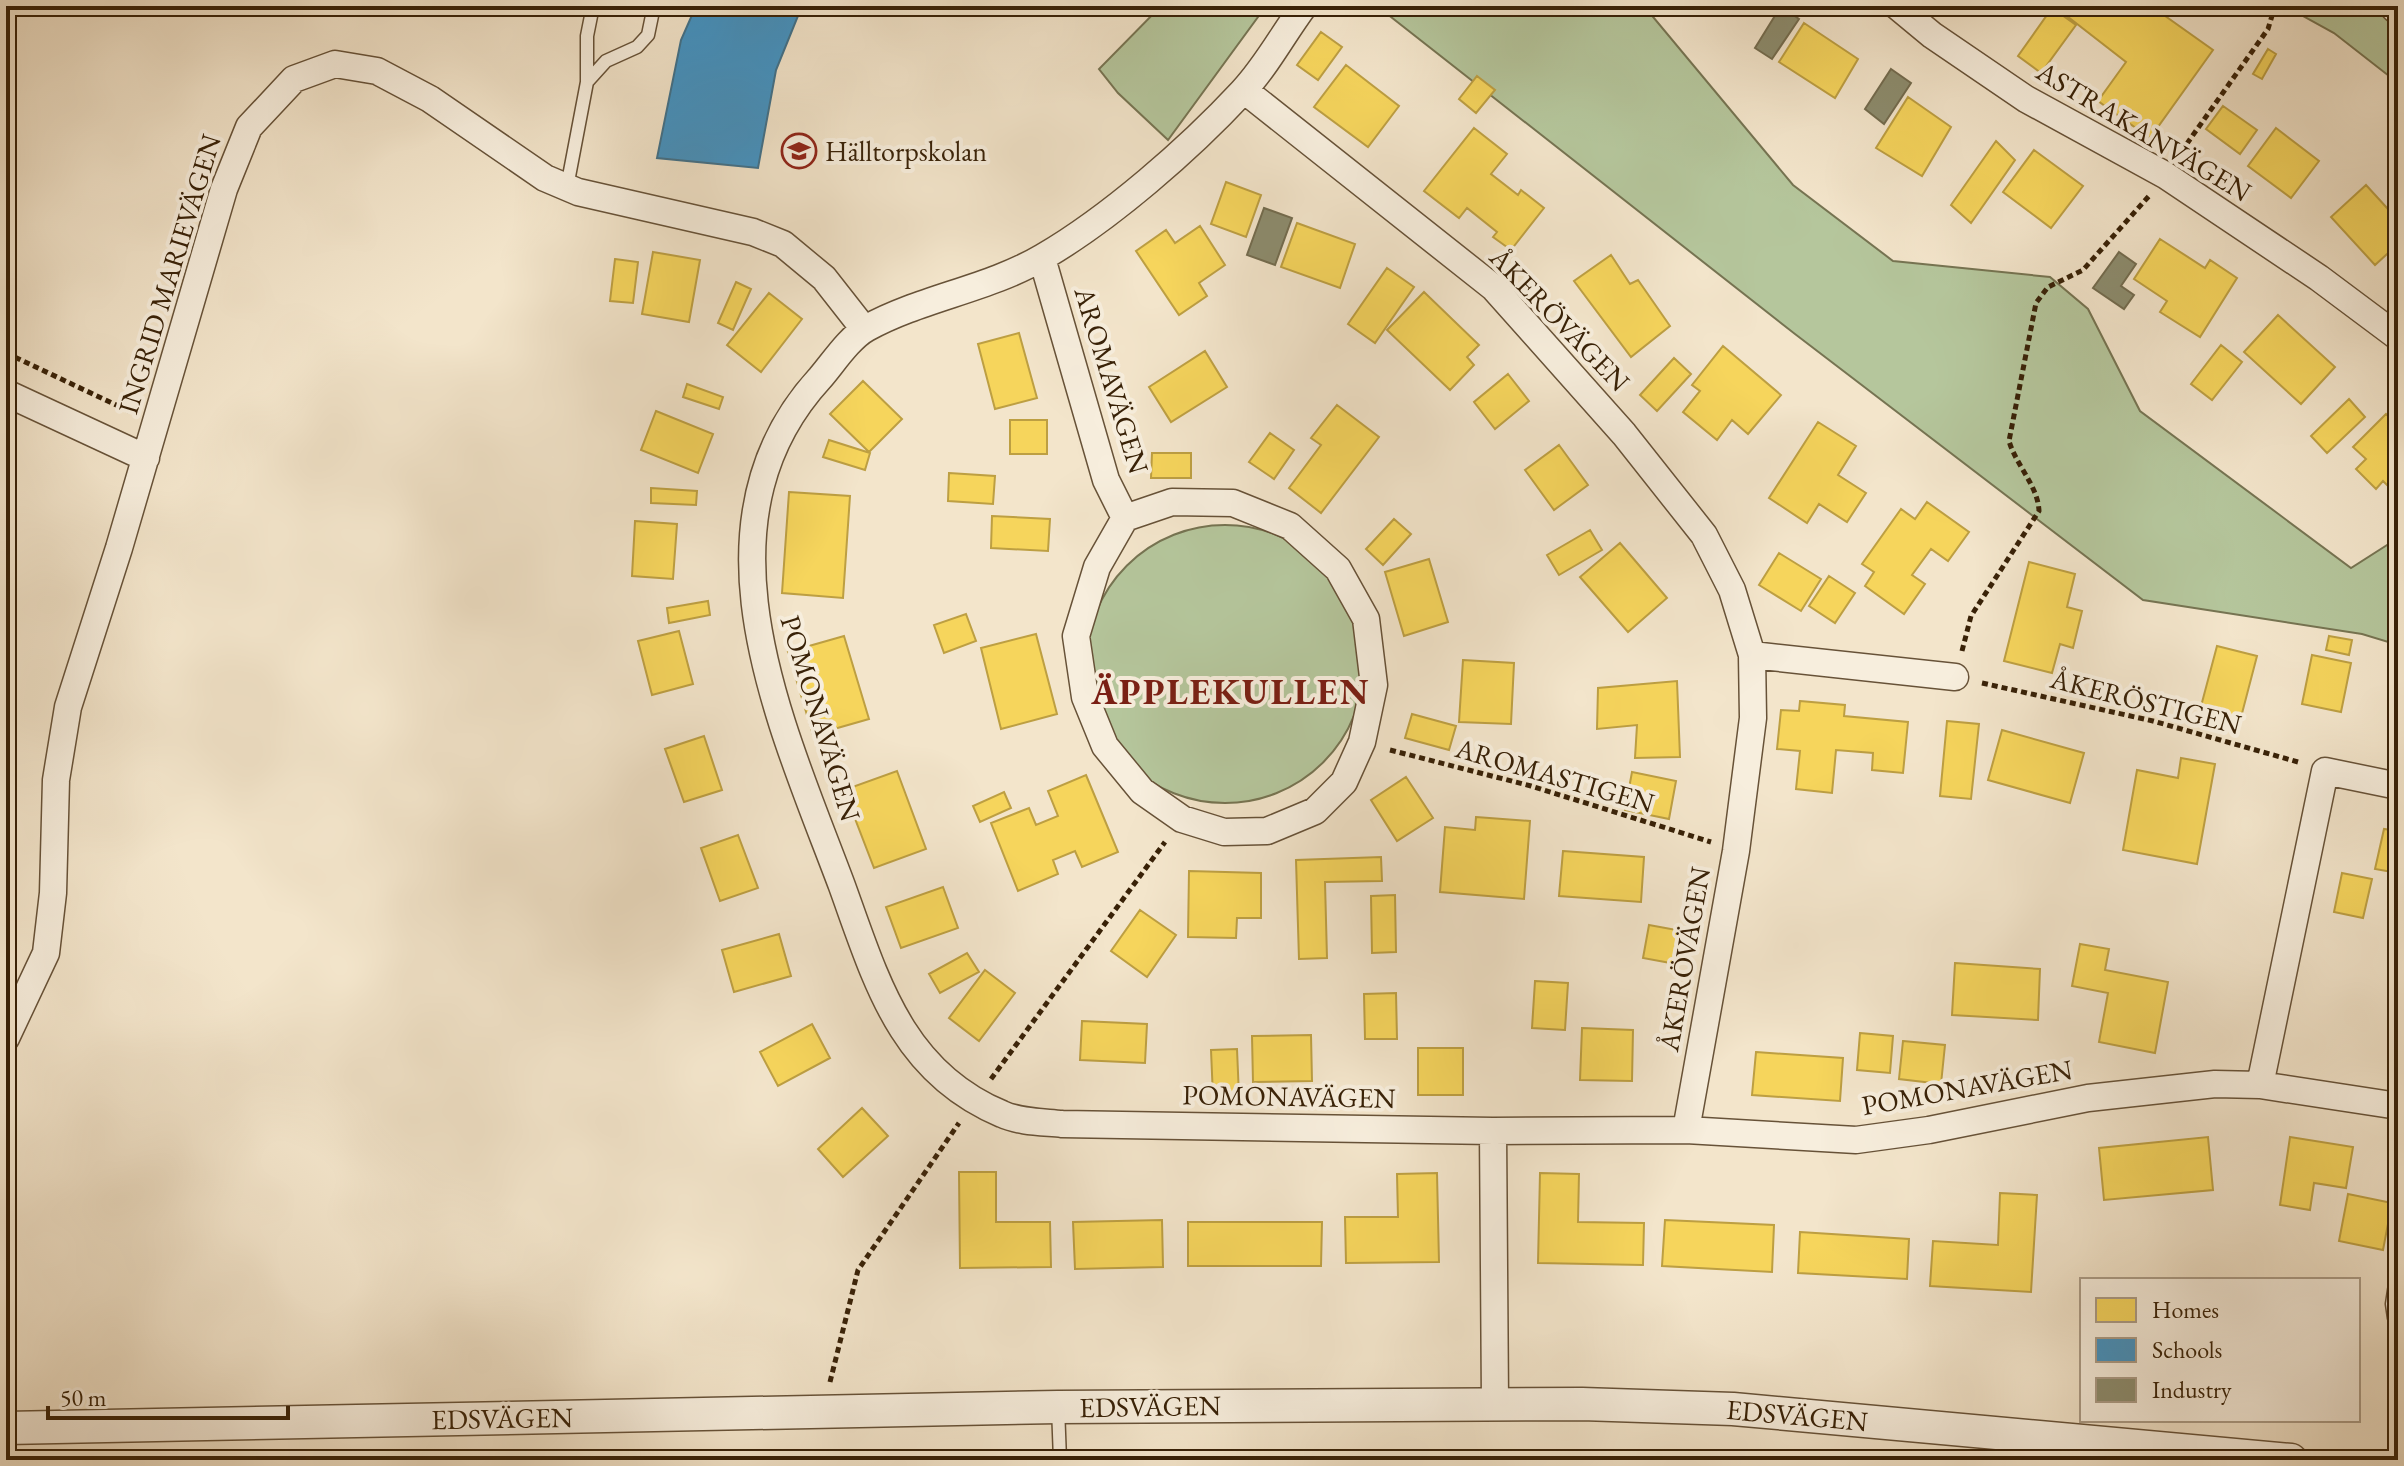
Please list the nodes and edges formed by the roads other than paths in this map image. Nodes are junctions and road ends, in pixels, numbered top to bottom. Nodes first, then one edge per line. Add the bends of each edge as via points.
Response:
1 (593, 6) edge
2 (654, 6) edge
3 (1304, 6) edge
4 (1897, 6) edge
5 (587, 82) junction
6 (1244, 90) junction
7 (567, 187) junction
8 (1042, 258) junction
9 (864, 329) junction
10 (2398, 337) edge
11 (6, 393) edge
12 (146, 458) junction
13 (1125, 518) junction
14 (1752, 655) junction
15 (1955, 677) road end
16 (2398, 786) edge
17 (6, 1038) edge
18 (2260, 1085) junction
19 (2398, 1106) edge
20 (1686, 1130) junction
21 (1493, 1131) junction
22 (2398, 1265) edge
23 (2398, 1322) edge
24 (1495, 1402) junction
25 (1058, 1407) junction
26 (6, 1428) edge
27 (1060, 1460) edge
28 (2291, 1460) edge

1 - 5 lane
2 - 5 lane via 648,35 637,47 606,61
3 - 6 street, POMONAVÄGEN
4 - 10 street, ASTRAKANVÄGEN via 2026,99 2165,175
5 - 7 lane
6 - 8 street, POMONAVÄGEN via 1163,167
6 - 14 street, ÅKERÖVÄGEN via 1494,288 1624,434 1704,535 1732,590
7 - 9 street, INGRID MARIEVÄGEN via 783,244 824,278
7 - 12 street, INGRID MARIEVÄGEN via 377,71 335,64 294,79 249,127 224,189
8 - 9 street, POMONAVÄGEN
8 - 13 street, AROMAVÄGEN via 1106,480
9 - 21 street, POMONAVÄGEN via 805,394 765,462 753,535 753,603 791,751 876,978 921,1059 1005,1116 1062,1124
11 - 12 street
12 - 17 street, INGRID MARIEVÄGEN via 68,707 56,780 46,953
13 - 13 street, AROMAVÄGEN via 1097,567 1076,636 1085,697 1105,746 1142,791 1182,819 1224,832 1267,831 1315,811 1344,782 1362,742 1374,685 1366,619 1338,569 1290,526 1233,503 1172,502
14 - 15 street
14 - 20 street, ÅKERÖVÄGEN via 1753,718 1736,851
16 - 18 street via 2325,771
18 - 19 street, POMONAVÄGEN
18 - 20 street, POMONAVÄGEN via 2215,1084 2088,1098 1856,1140
20 - 21 street, POMONAVÄGEN
21 - 24 street
22 - 23 lane via 2392,1304
24 - 25 street, EDSVÄGEN
24 - 28 street, EDSVÄGEN via 1733,1409
25 - 26 street, EDSVÄGEN
25 - 27 lane

